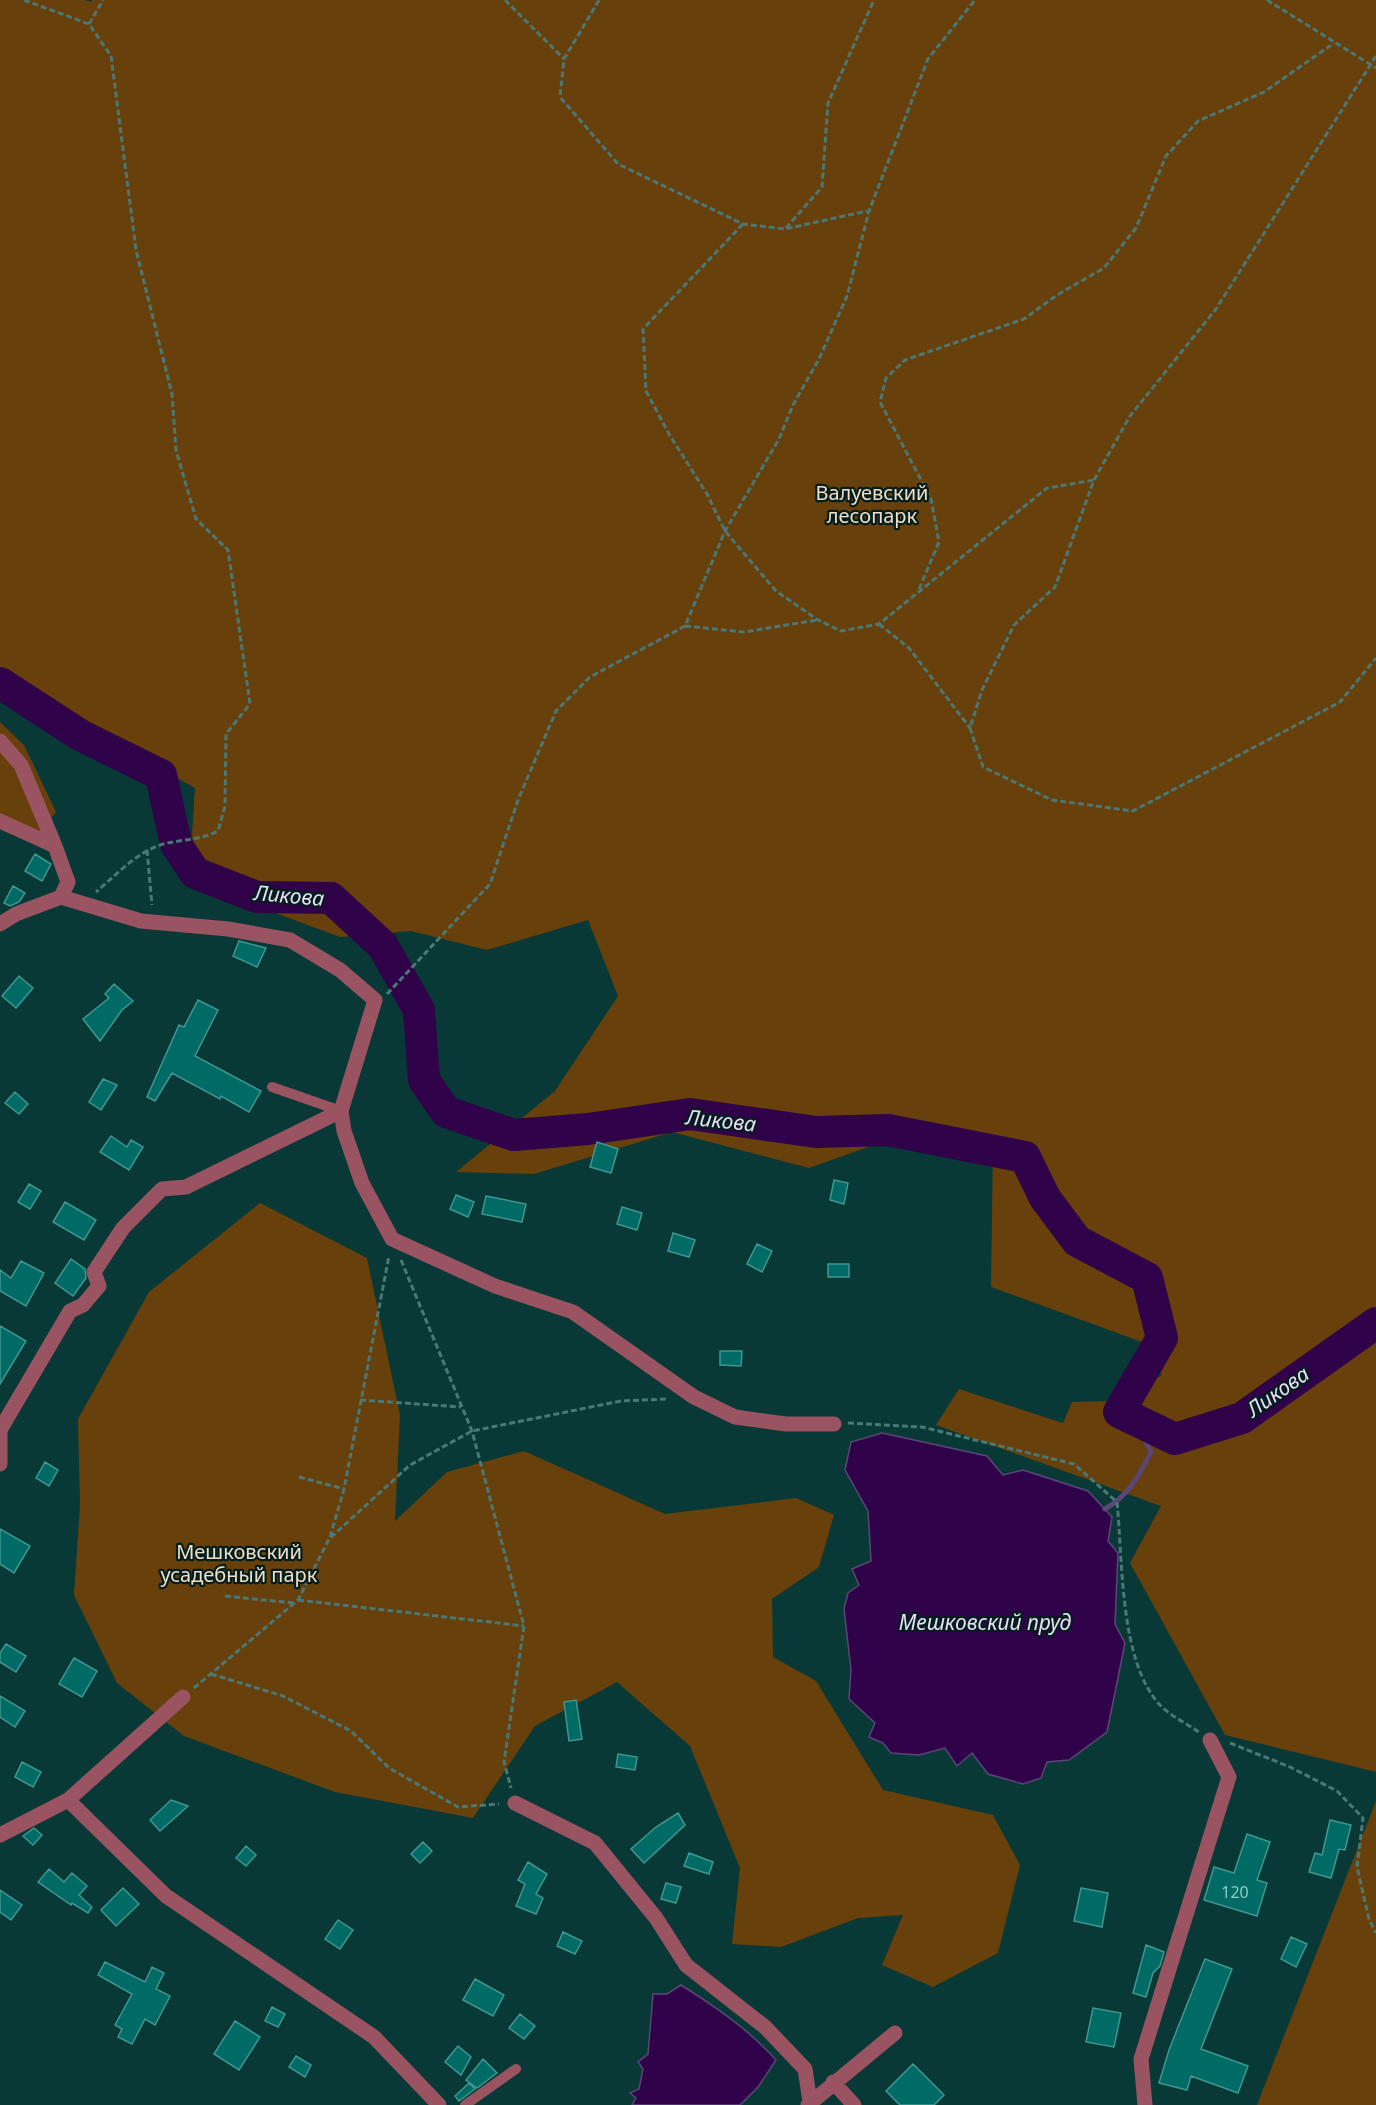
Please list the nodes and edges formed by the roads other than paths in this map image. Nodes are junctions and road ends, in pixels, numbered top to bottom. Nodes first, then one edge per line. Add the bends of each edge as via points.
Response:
1 (0, 741) edge
2 (0, 821) edge
3 (55, 846) junction
4 (61, 897) junction
5 (0, 924) edge
6 (272, 1087) dead end
7 (340, 1111) junction
8 (834, 1424) road end
9 (0, 1464) edge
10 (183, 1697) road end
11 (1210, 1740) road end
12 (68, 1800) junction
13 (514, 1803) road end
14 (0, 1835) edge
15 (895, 2033) dead end
16 (516, 2069) dead end
17 (833, 2082) junction
18 (809, 2103) edge
19 (439, 2105) edge
20 (465, 2105) edge
21 (854, 2105) edge
22 (1145, 2105) edge

1 - 3 street via 21,765
2 - 3 street
3 - 4 street via 68,882
4 - 5 street
4 - 7 street via 141,921 228,929 290,940 340,970 375,1000
6 - 7 lane
7 - 8 street via 362,1183 392,1239 495,1286 573,1312 694,1397 735,1417 786,1424
7 - 9 street via 186,1187 162,1189 123,1228 94,1272 99,1286 83,1305 70,1311 0,1430
10 - 12 street
11 - 22 street via 1229,1777 1142,2059
12 - 14 street
12 - 19 street via 166,1896 374,2037
13 - 18 street via 595,1843 656,1918 686,1965 765,2027 805,2069
15 - 17 street
16 - 20 lane
17 - 18 street
17 - 21 street

